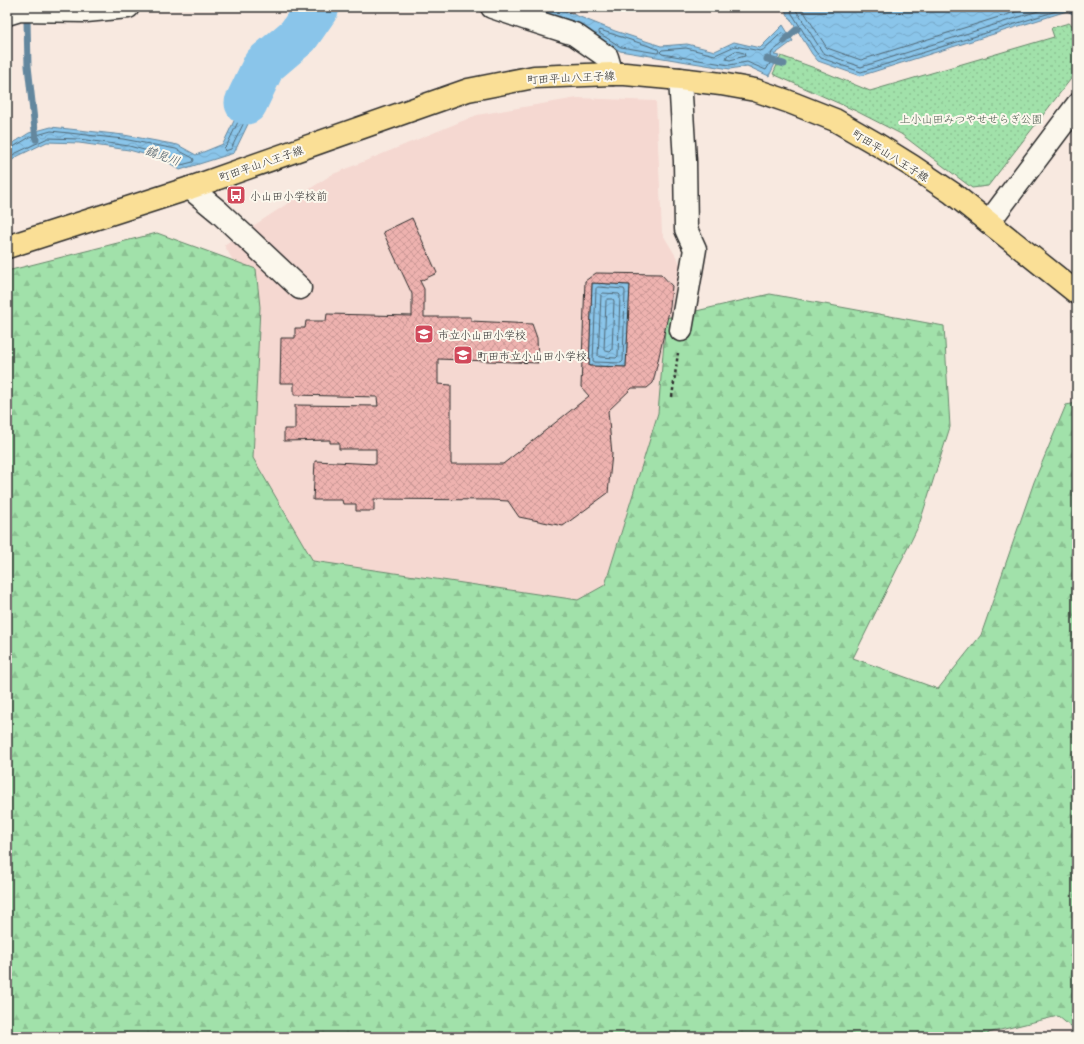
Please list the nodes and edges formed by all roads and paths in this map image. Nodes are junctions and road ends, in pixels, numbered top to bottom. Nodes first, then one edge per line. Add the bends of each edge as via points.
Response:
1 (128, 7) edge
2 (492, 7) edge
3 (15, 10) edge
4 (612, 74) junction
5 (680, 79) junction
6 (1075, 113) edge
7 (190, 188) junction
8 (989, 222) junction
9 (7, 247) edge
10 (300, 288) dead end
11 (1077, 292) edge
12 (680, 330) joint
13 (672, 397) dead end

1 - 3 street via 86,11
2 - 4 street via 574,34 607,57
4 - 5 main road, 町田平山八王子線
4 - 7 main road, 町田平山八王子線 via 534,77 468,90
5 - 8 main road, 町田平山八王子線 via 755,90 835,120 912,166
5 - 12 street via 686,229 695,249
6 - 8 street
7 - 9 main road, 町田平山八王子線
7 - 10 street
8 - 11 main road, 町田平山八王子線
12 - 13 path

